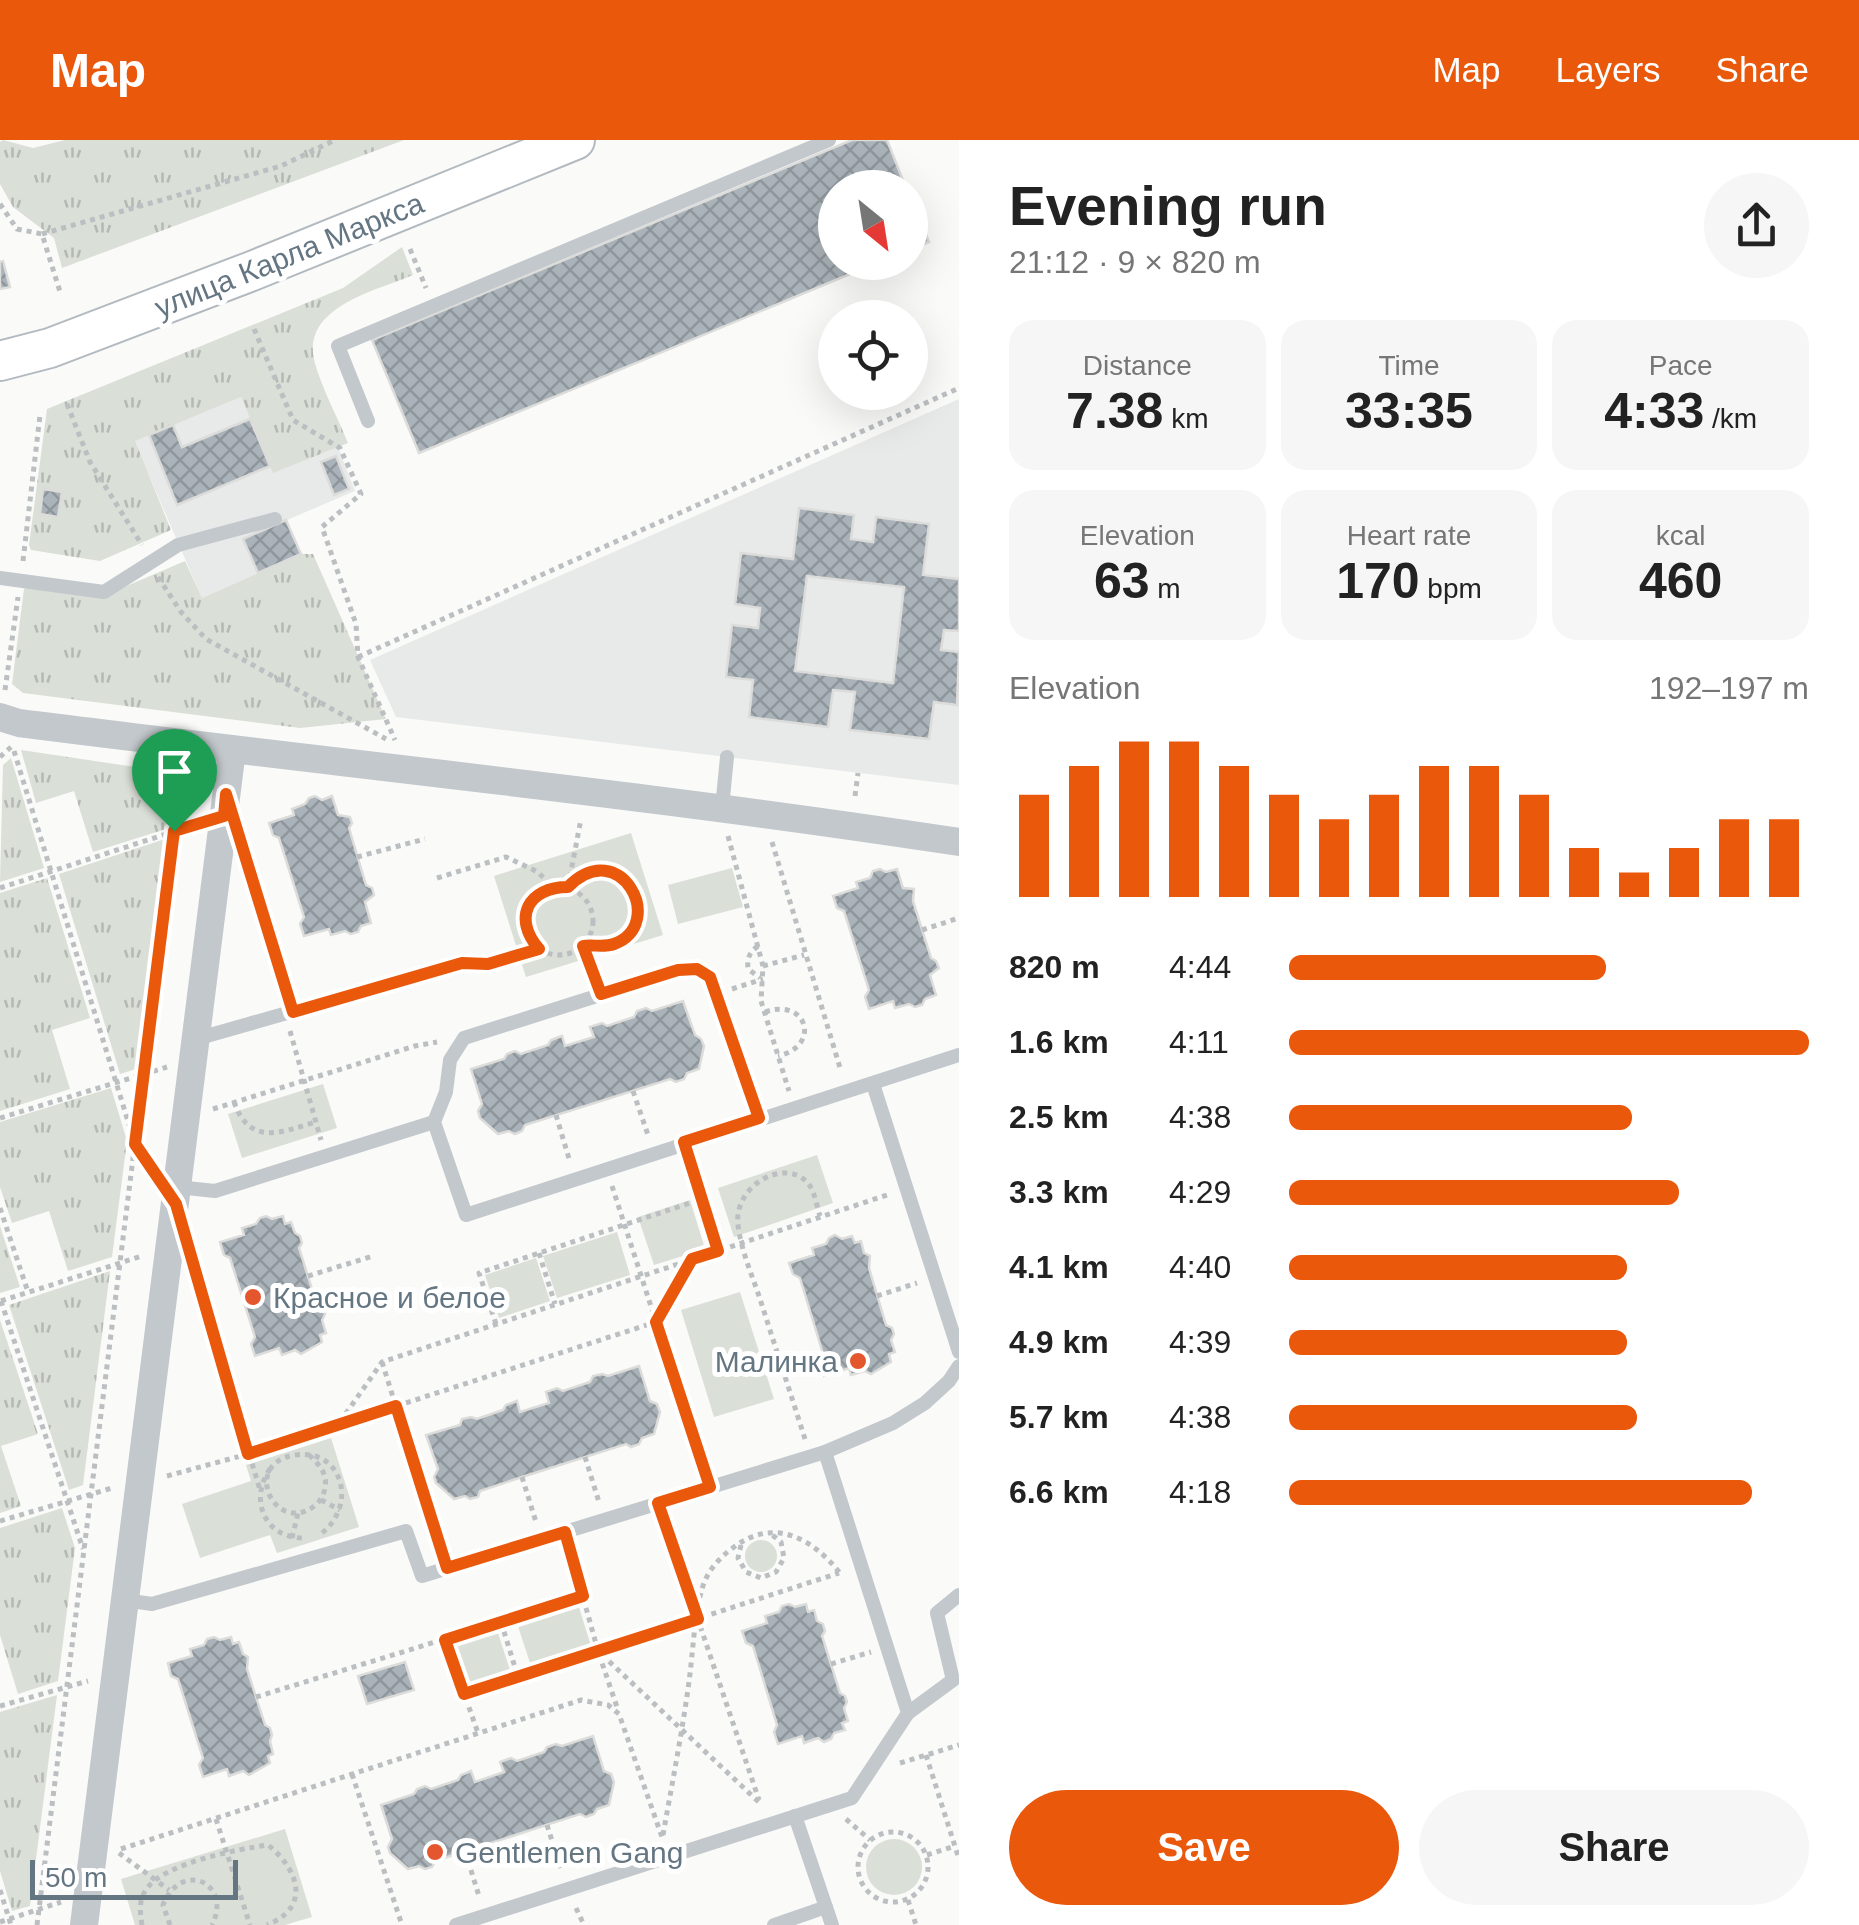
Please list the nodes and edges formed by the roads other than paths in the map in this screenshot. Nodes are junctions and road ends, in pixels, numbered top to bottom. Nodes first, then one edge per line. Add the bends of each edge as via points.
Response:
1 (574, 140) edge
2 (829, 140) edge
3 (0, 362) edge
4 (368, 421) dead end
5 (275, 519) dead end
6 (0, 578) edge
7 (0, 717) edge
8 (232, 750) junction
9 (727, 757) dead end
10 (725, 821) junction
11 (959, 832) edge
12 (959, 842) edge
13 (462, 963) road end
14 (195, 1050) junction
15 (959, 1055) edge
16 (872, 1084) junction
17 (759, 1118) junction
18 (434, 1122) junction
19 (176, 1196) junction
20 (959, 1352) edge
21 (959, 1366) edge
22 (817, 1454) junction
23 (959, 1595) edge
24 (124, 1600) junction
25 (908, 1713) junction
26 (795, 1816) junction
27 (826, 1908) junction
28 (84, 1925) edge
29 (456, 1925) edge
30 (774, 1925) edge
31 (832, 1925) edge

1 - 3 main road, улица Карла Маркса via 252,271
2 - 4 lane via 338,346
5 - 6 lane via 178,545 104,592
7 - 8 street
8 - 10 street
8 - 14 street
9 - 10 lane
10 - 12 street
11 - 12 lane
13 - 14 lane via 289,1013
14 - 19 street
15 - 16 lane
16 - 17 lane
16 - 20 lane
17 - 18 lane via 466,1216
17 - 18 lane via 710,977 697,969 464,1038 450,1060
18 - 19 lane via 215,1191
19 - 24 street via 180,1254
21 - 22 lane via 925,1402 893,1422
22 - 24 lane via 422,1576 406,1531 152,1604
22 - 25 lane
23 - 25 lane via 938,1614 953,1680
24 - 28 street
25 - 26 lane via 852,1798
26 - 27 lane
26 - 29 lane
27 - 30 lane
27 - 31 lane

